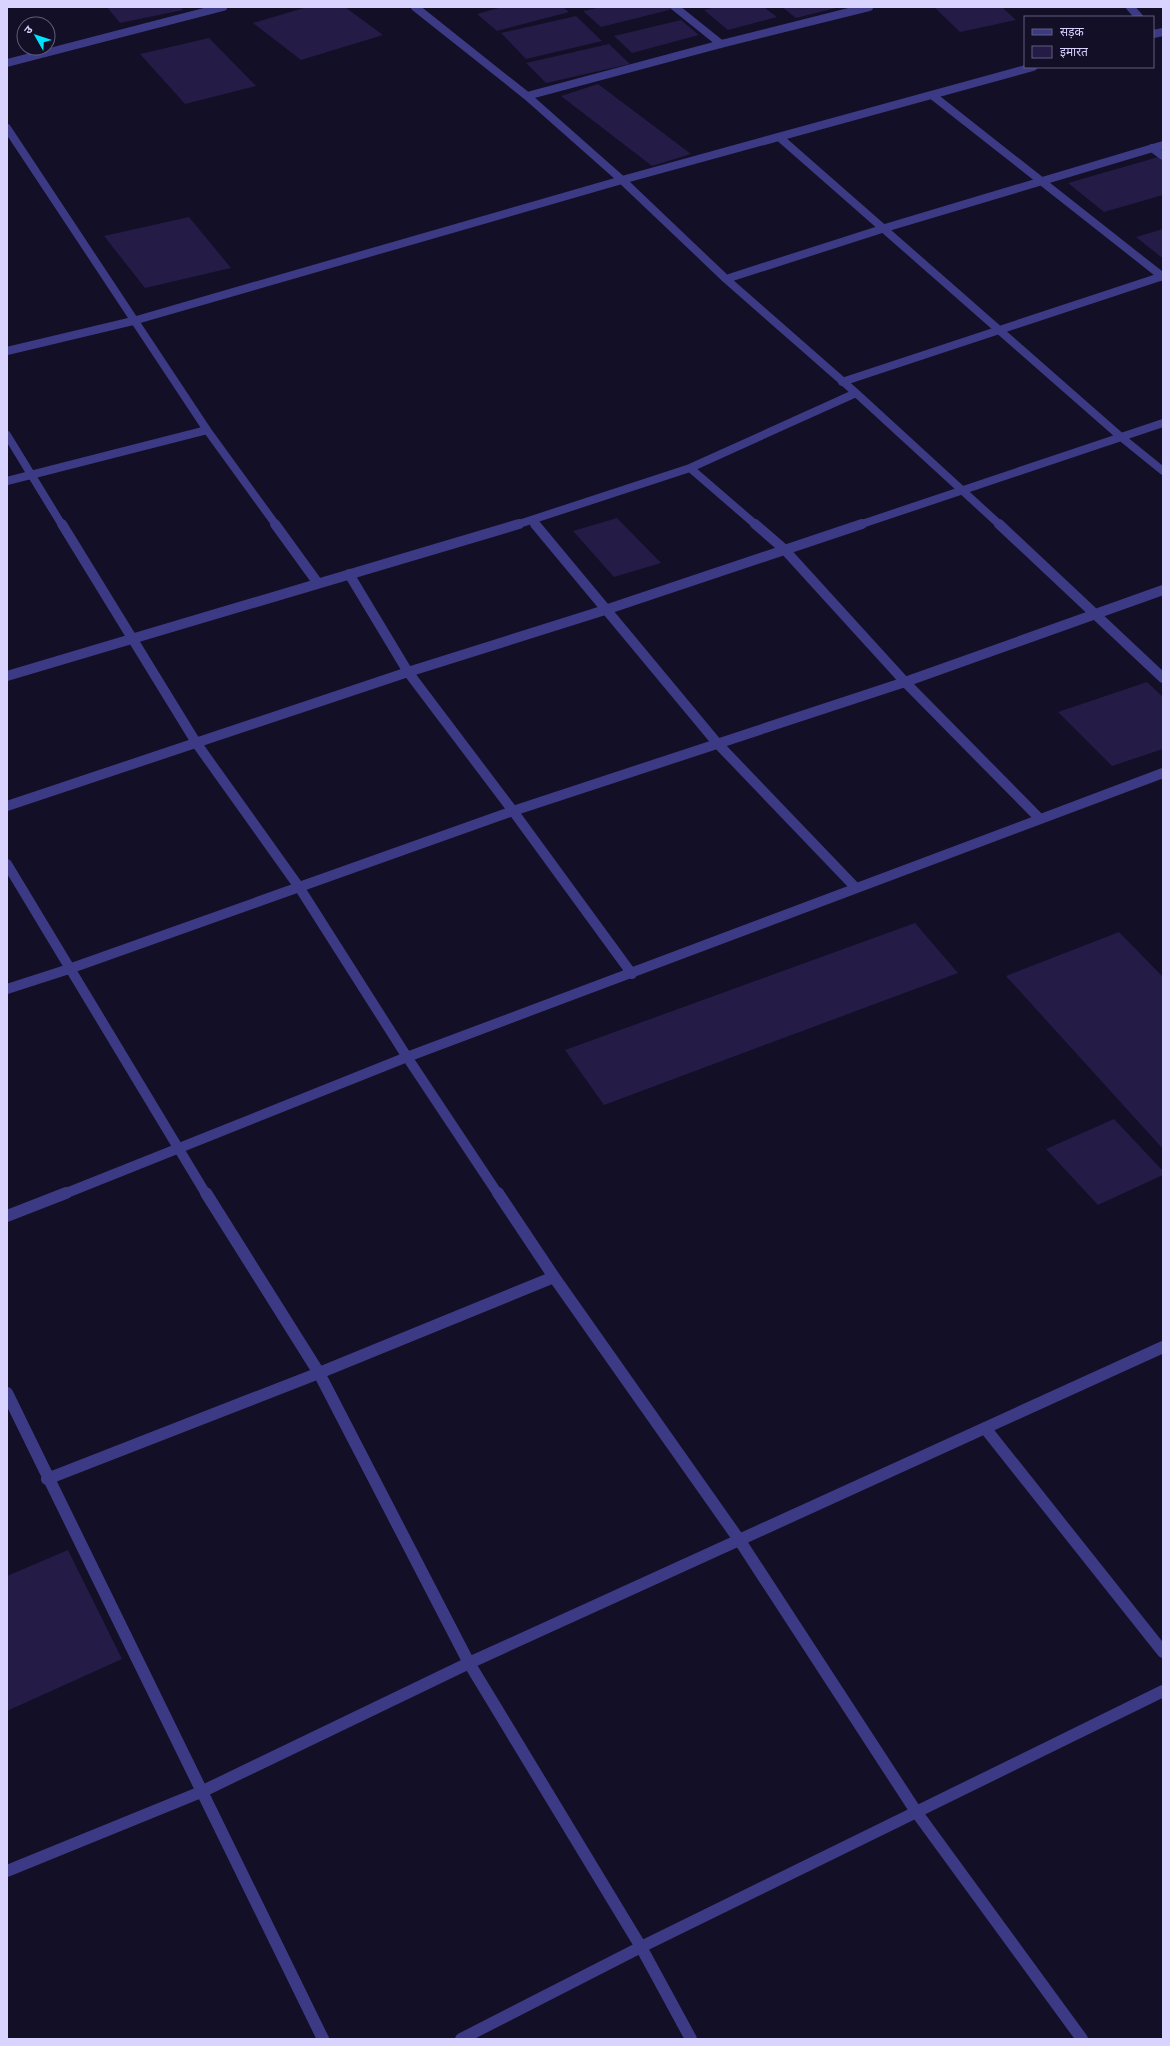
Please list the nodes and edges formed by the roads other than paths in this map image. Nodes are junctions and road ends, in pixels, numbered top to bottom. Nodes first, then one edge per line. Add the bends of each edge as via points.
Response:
1 (224, 7) edge
2 (415, 7) edge
3 (675, 7) edge
4 (869, 7) edge
5 (1130, 7) edge
6 (1138, 16) edge
7 (720, 44) junction
8 (7, 63) edge
9 (1029, 68) edge
10 (932, 95) junction
11 (527, 96) junction
12 (7, 128) edge
13 (779, 137) junction
14 (1163, 145) edge
15 (1152, 148) junction
16 (1163, 156) edge
17 (622, 180) junction
18 (1039, 181) junction
19 (885, 228) junction
20 (1163, 277) edge
21 (726, 279) junction
22 (133, 321) junction
23 (1001, 330) junction
24 (7, 351) edge
25 (842, 382) junction
26 (856, 393) junction
27 (1163, 423) edge
28 (207, 430) junction
29 (7, 435) edge
30 (1121, 437) junction
31 (690, 468) junction
32 (1163, 471) edge
33 (32, 475) junction
34 (7, 481) edge
35 (962, 489) junction
36 (532, 520) junction
37 (784, 549) junction
38 (349, 574) junction
39 (317, 582) junction
40 (1163, 590) edge
41 (605, 610) junction
42 (1095, 613) junction
43 (132, 639) junction
44 (408, 672) junction
45 (7, 676) edge
46 (1163, 678) edge
47 (905, 682) junction
48 (717, 743) junction
49 (197, 744) junction
50 (1163, 773) edge
51 (7, 806) edge
52 (513, 811) junction
53 (1040, 819) junction
54 (7, 864) edge
55 (299, 887) junction
56 (855, 887) junction
57 (69, 969) junction
58 (632, 974) junction
59 (7, 989) edge
60 (406, 1057) junction
61 (177, 1147) junction
62 (7, 1216) edge
63 (554, 1277) junction
64 (1163, 1347) edge
65 (318, 1373) junction
66 (7, 1393) edge
67 (985, 1428) junction
68 (48, 1479) junction
69 (740, 1541) junction
70 (1163, 1652) edge
71 (469, 1662) junction
72 (1163, 1691) edge
73 (201, 1792) junction
74 (917, 1813) junction
75 (7, 1871) edge
76 (641, 1947) junction
77 (324, 2039) edge
78 (461, 2039) edge
79 (691, 2039) edge
80 (1082, 2039) edge

1 - 8 street
2 - 11 street
3 - 7 street
4 - 7 street
5 - 6 street
7 - 11 street
9 - 10 street
10 - 13 street
10 - 18 street
11 - 17 street
12 - 22 street
13 - 17 street
13 - 19 street
14 - 15 street
15 - 16 street
15 - 18 street
17 - 21 street
17 - 22 street
18 - 19 street
18 - 20 street
19 - 21 street
19 - 23 street
20 - 23 street
21 - 25 street
22 - 24 street
22 - 28 street
23 - 25 street
23 - 30 street
25 - 26 street
26 - 31 street
26 - 35 street
27 - 30 street
28 - 33 street
28 - 39 street
29 - 33 street
30 - 32 street
30 - 35 street
31 - 36 street
31 - 37 street
33 - 34 street
33 - 43 street
35 - 37 street
35 - 42 street
36 - 38 street
36 - 41 street
37 - 41 street
37 - 47 street
38 - 39 street
38 - 44 street
39 - 43 street
40 - 42 street
41 - 44 street
41 - 48 street
42 - 46 street
42 - 47 street
43 - 45 street
43 - 49 street
44 - 49 street
44 - 52 street
47 - 48 street
47 - 53 street
48 - 52 street
48 - 56 street
49 - 51 street
49 - 55 street
50 - 53 street
52 - 55 street
52 - 58 street
53 - 56 street
54 - 57 street
55 - 57 street
55 - 60 street
56 - 58 street
57 - 59 street
57 - 61 street
58 - 60 street
60 - 61 street
60 - 63 street
61 - 62 street
61 - 65 street
63 - 65 street
63 - 69 street
64 - 67 street
65 - 68 street
65 - 71 street
66 - 68 street
67 - 69 street
67 - 70 street
68 - 73 street
69 - 71 street
69 - 74 street
71 - 73 street
71 - 76 street
72 - 74 street
73 - 75 street
73 - 77 street
74 - 76 street
74 - 80 street
76 - 78 street
76 - 79 street

